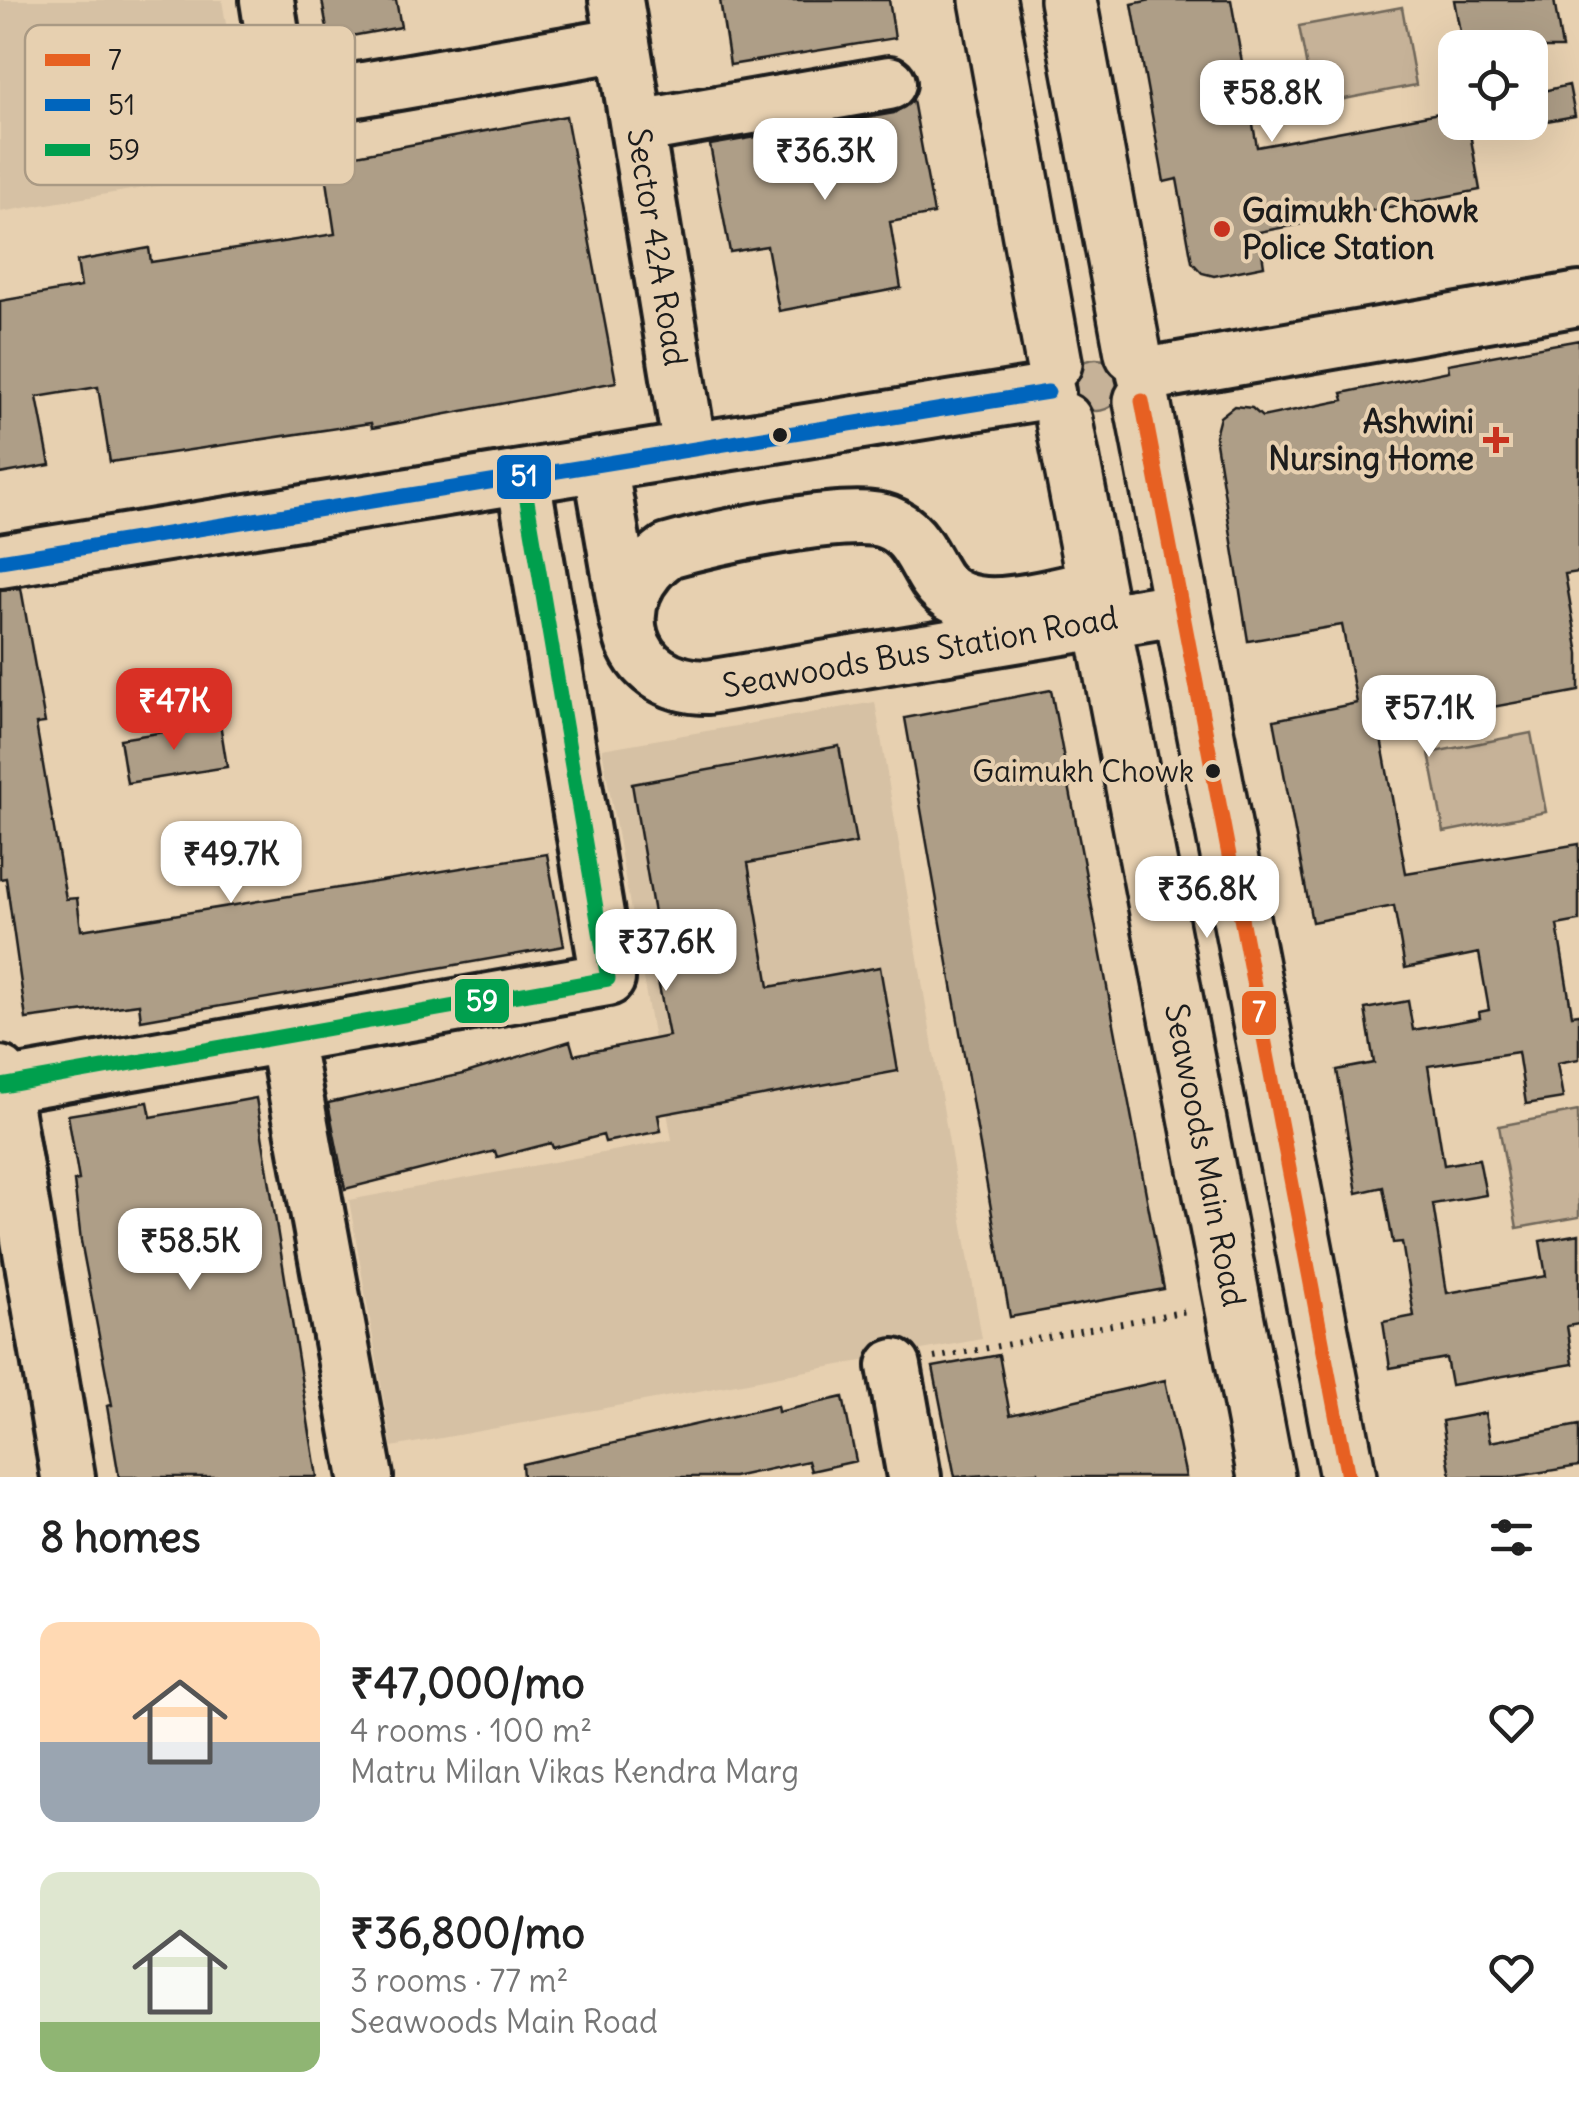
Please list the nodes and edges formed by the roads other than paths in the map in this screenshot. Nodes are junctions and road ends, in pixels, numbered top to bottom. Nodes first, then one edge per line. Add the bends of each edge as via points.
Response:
1 (266, 0) edge
2 (988, 0) edge
3 (1068, 0) edge
4 (620, 22) edge
5 (270, 25) edge
6 (889, 83) dead end
7 (355, 85) edge
8 (637, 127) junction
9 (1579, 299) edge
10 (1140, 376) junction
11 (1055, 392) junction
12 (690, 450) junction
13 (600, 464) junction
14 (523, 477) junction
15 (0, 561) edge
16 (1098, 604) junction
17 (1183, 608) junction
18 (628, 627) junction
19 (285, 1036) junction
20 (1, 1079) edge
21 (894, 1366) road end
22 (906, 1476) edge
23 (68, 1477) edge
24 (366, 1477) edge
25 (1266, 1477) edge
26 (1348, 1477) edge

1 - 5 street, Sector 42A Road
2 - 11 main road, Seawoods Main Road
3 - 10 main road
4 - 7 street, Sector 42A Road
4 - 8 street, Sector 42A Road
6 - 8 street
8 - 12 street, Sector 42A Road
9 - 10 street
10 - 11 main road via 1109,338 1087,337 1068,346
10 - 11 main road via 1130,421 1108,432 1084,432
10 - 17 main road
11 - 12 street
11 - 16 main road, Seawoods Main Road
12 - 13 street
13 - 14 street
13 - 18 street, Seawoods Bus Station Road
14 - 15 street
14 - 19 street via 608,979
16 - 17 street, Seawoods Bus Station Road
16 - 18 street, Seawoods Bus Station Road via 708,688 665,680 647,666
16 - 18 street, Seawoods Bus Station Road via 967,601 942,586 902,530 870,517 847,517 668,551 636,582
16 - 25 main road, Seawoods Main Road
17 - 26 main road
19 - 20 street
19 - 24 street
20 - 23 street
21 - 22 street

